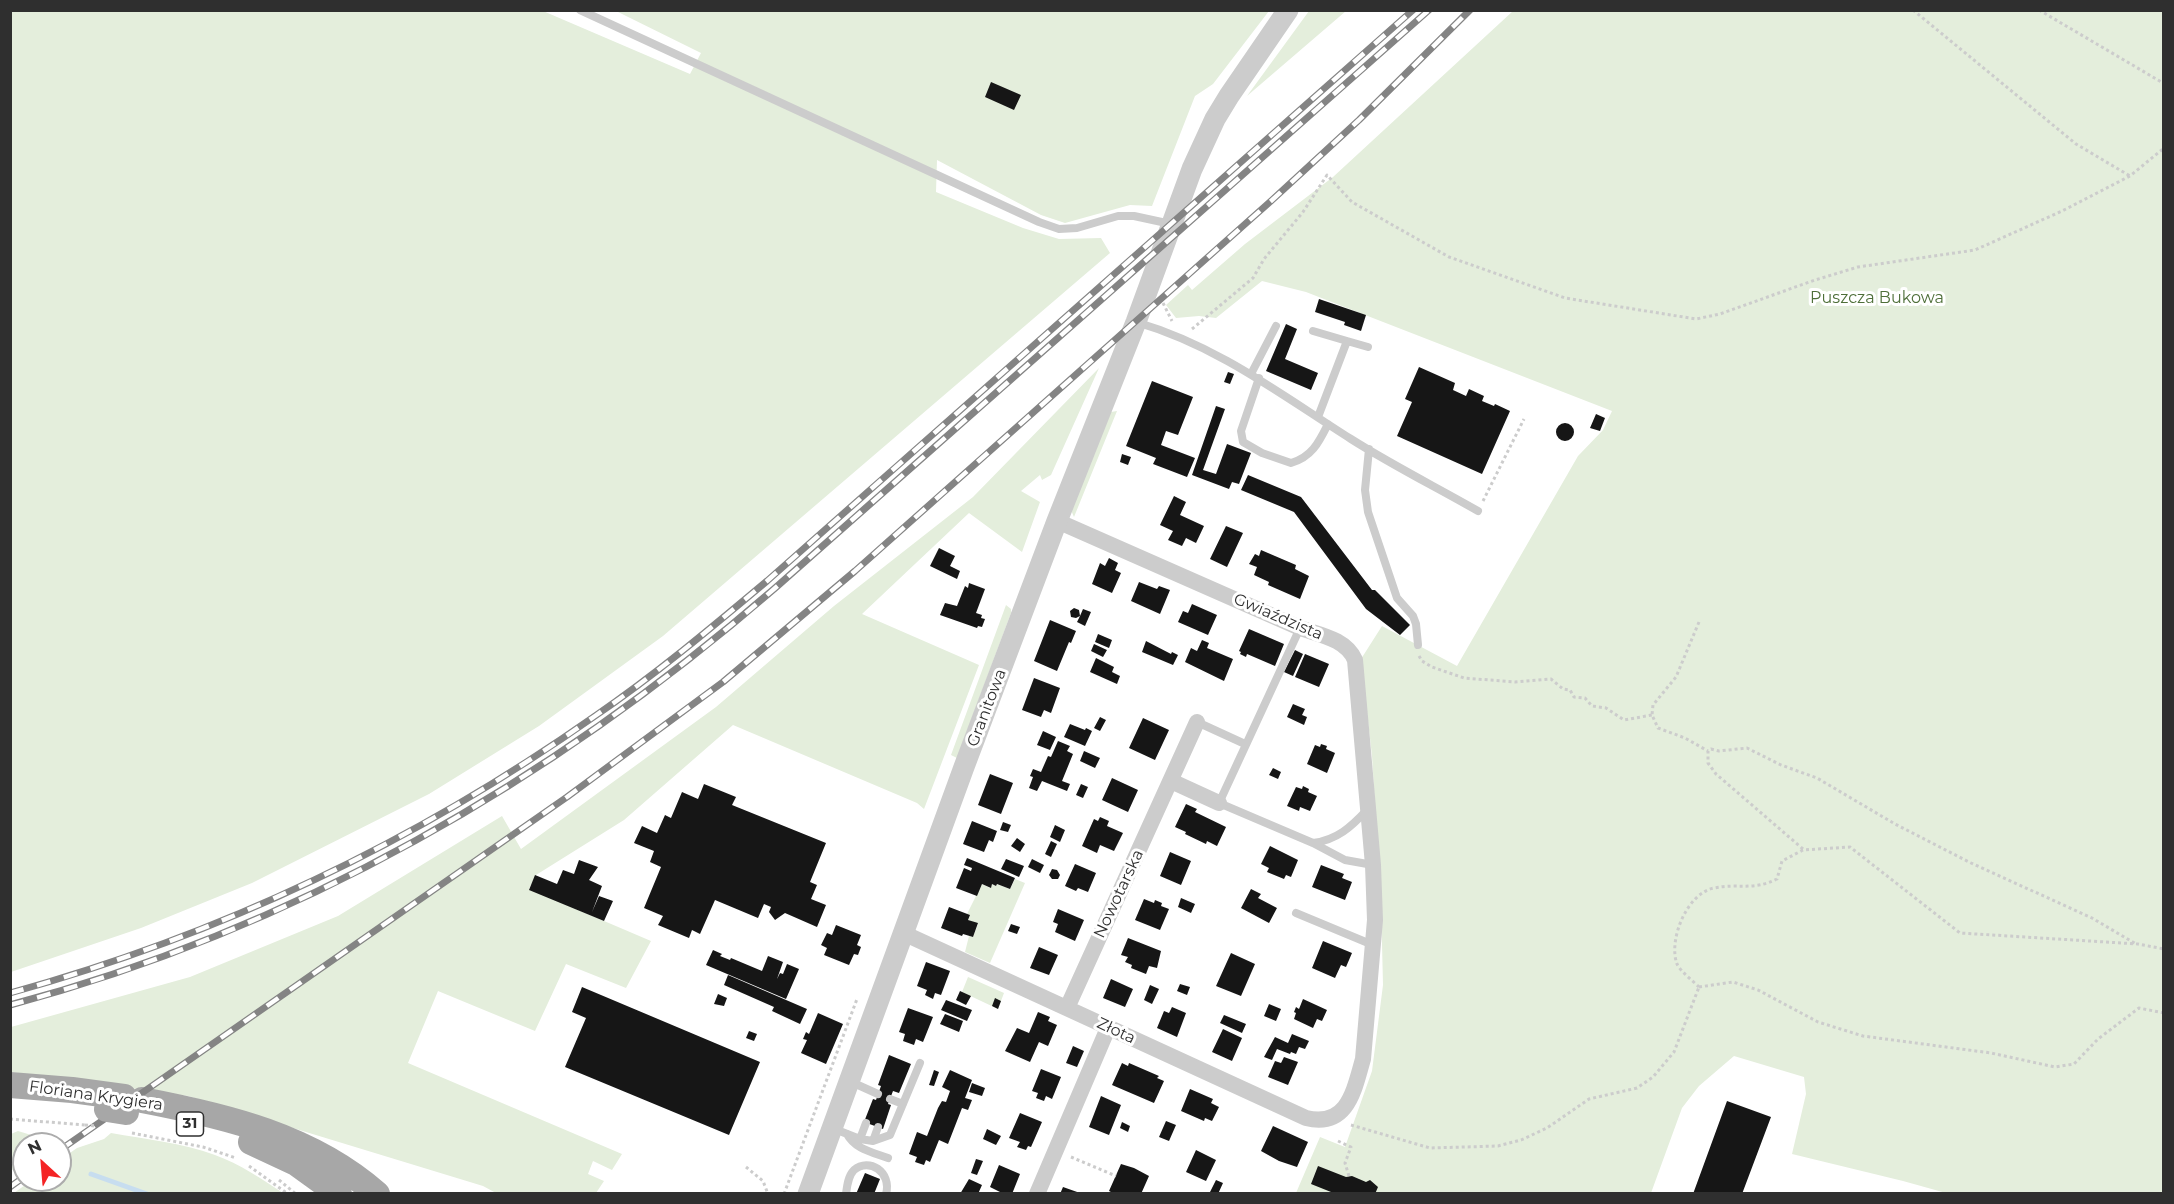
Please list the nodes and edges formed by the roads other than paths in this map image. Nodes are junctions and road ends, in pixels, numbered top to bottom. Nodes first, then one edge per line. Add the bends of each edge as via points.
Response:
1 (580, 10) edge
2 (1288, 10) edge
3 (1171, 224) junction
4 (1136, 322) junction
5 (1276, 326) dead end
6 (1313, 331) dead end
7 (1347, 340) junction
8 (1368, 347) dead end
9 (1255, 376) junction
10 (1318, 417) junction
11 (1328, 424) junction
12 (1369, 449) junction
13 (1478, 511) road end
14 (1057, 521) junction
15 (1300, 628) junction
16 (1418, 645) road end
17 (1197, 722) joint
18 (1245, 744) junction
19 (1171, 781) junction
20 (1219, 802) junction
21 (1368, 810) junction
22 (1313, 843) junction
23 (1373, 865) junction
24 (1296, 913) dead end
25 (903, 933) junction
26 (1373, 946) junction
27 (1067, 1008) junction
28 (1108, 1028) junction
29 (920, 1062) dead end
30 (849, 1081) junction
31 (10, 1085) edge
32 (876, 1096) dead end
33 (890, 1099) dead end
34 (10, 1103) edge
35 (903, 1104) junction
36 (126, 1110) junction
37 (1331, 1119) joint
38 (866, 1123) dead end
39 (878, 1127) dead end
40 (839, 1131) junction
41 (860, 1139) junction
42 (873, 1141) junction
43 (888, 1158) dead end
44 (339, 1194) edge
45 (376, 1194) edge
46 (808, 1194) edge
47 (846, 1194) edge
48 (886, 1194) edge
49 (1037, 1194) edge

1 - 3 lane via 1059,229 1118,216
2 - 3 street, Granitowa via 1215,119
3 - 4 street, Granitowa
4 - 9 lane via 1166,331
4 - 14 street, Granitowa
5 - 9 lane
6 - 7 lane
7 - 8 lane
7 - 10 lane
9 - 10 lane
9 - 11 lane via 1241,431 1243,442 1262,453 1297,461 1312,452
10 - 11 lane
11 - 12 lane
12 - 13 lane
12 - 16 lane via 1365,490 1368,512 1395,593 1413,616
14 - 15 street, Gwiaździsta
14 - 25 street, Granitowa
15 - 18 lane
15 - 21 street, Gwiaździsta via 1341,643 1355,660
17 - 18 lane
17 - 19 street, Nowotarska
18 - 20 lane
19 - 20 street
19 - 27 street, Nowotarska
20 - 22 lane
21 - 22 lane via 1335,838
21 - 23 street, Gwiaździsta
22 - 23 lane via 1345,860
23 - 26 street, Gwiaździsta
24 - 26 lane
25 - 27 street, Złota
25 - 30 street, Granitowa
26 - 37 street, Gwiaździsta via 1363,1059 1348,1100
27 - 28 street, Złota
28 - 37 street, Złota via 1302,1116
28 - 49 street
29 - 35 lane
30 - 32 lane
30 - 40 street, Granitowa
31 - 36 main road, Floriana Krygiera / 31 via 72,1090
33 - 35 lane
34 - 36 main road, Floriana Krygiera / 31
35 - 42 lane via 890,1135
36 - 44 main road, Floriana Krygiera / 31 via 252,1142 296,1163
36 - 45 main road, Floriana Krygiera / 31 via 218,1116 300,1144 339,1165
38 - 41 lane
39 - 42 lane
40 - 41 lane
40 - 43 lane via 861,1149
40 - 46 street, Granitowa
41 - 42 lane
47 - 48 lane via 855,1169 864,1166 886,1176

